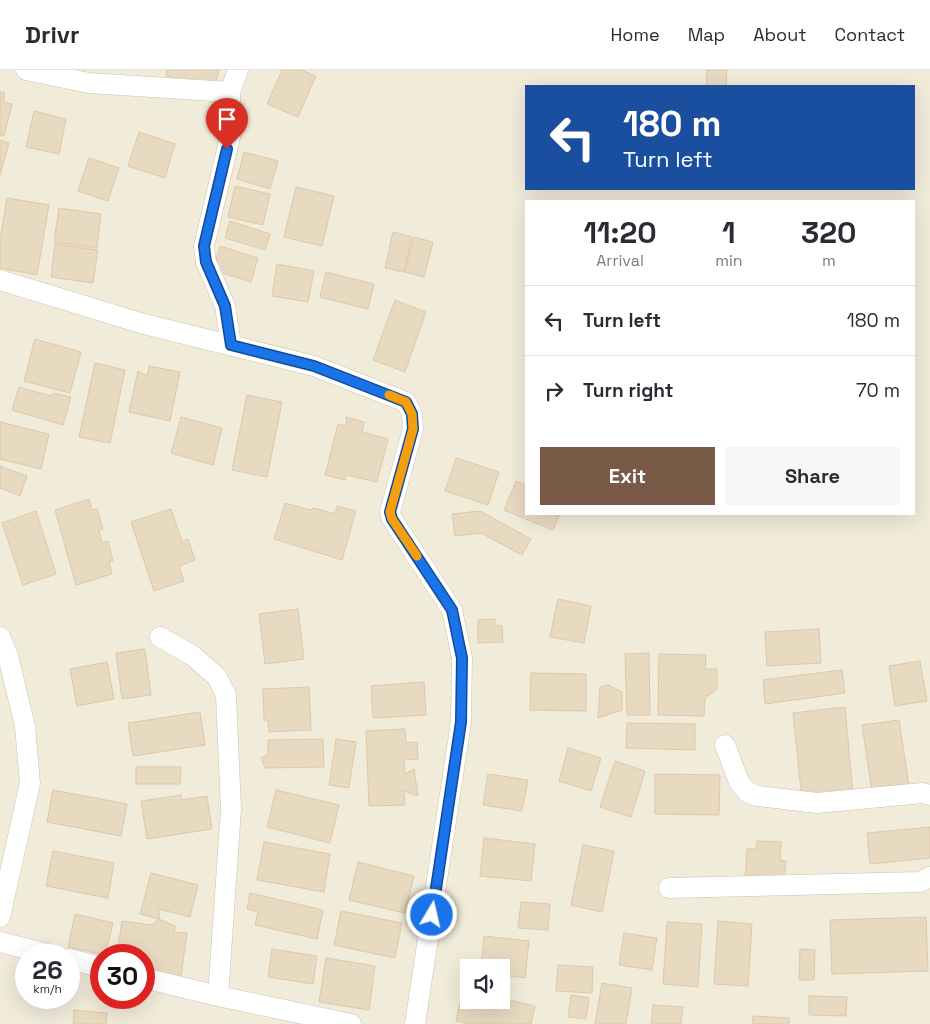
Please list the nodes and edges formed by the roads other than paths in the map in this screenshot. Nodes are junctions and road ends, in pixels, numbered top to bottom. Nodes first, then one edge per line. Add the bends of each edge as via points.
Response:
1 (26, 70) edge
2 (238, 70) edge
3 (230, 92) junction
4 (0, 280) edge
5 (231, 345) junction
6 (0, 637) edge
7 (160, 637) dead end
8 (725, 745) dead end
9 (930, 795) edge
10 (930, 877) edge
11 (669, 888) dead end
12 (3, 890) edge
13 (0, 917) edge
14 (0, 942) edge
15 (15, 946) edge
16 (155, 981) edge
17 (218, 996) junction
18 (351, 1024) edge
19 (415, 1024) edge

1 - 3 street via 90,83
2 - 3 street
3 - 5 street via 231,133 204,246 206,262 225,306
4 - 5 street via 144,324
5 - 19 street via 314,366 406,402 412,414 413,429 390,512 452,610 462,658 461,722
6 - 12 street via 8,656 25,726 30,783
7 - 17 street via 193,656 217,677 226,695 231,809
8 - 9 street via 746,792 758,796 817,803
10 - 11 street via 920,882
12 - 13 street
14 - 15 street
16 - 17 street
17 - 18 street

